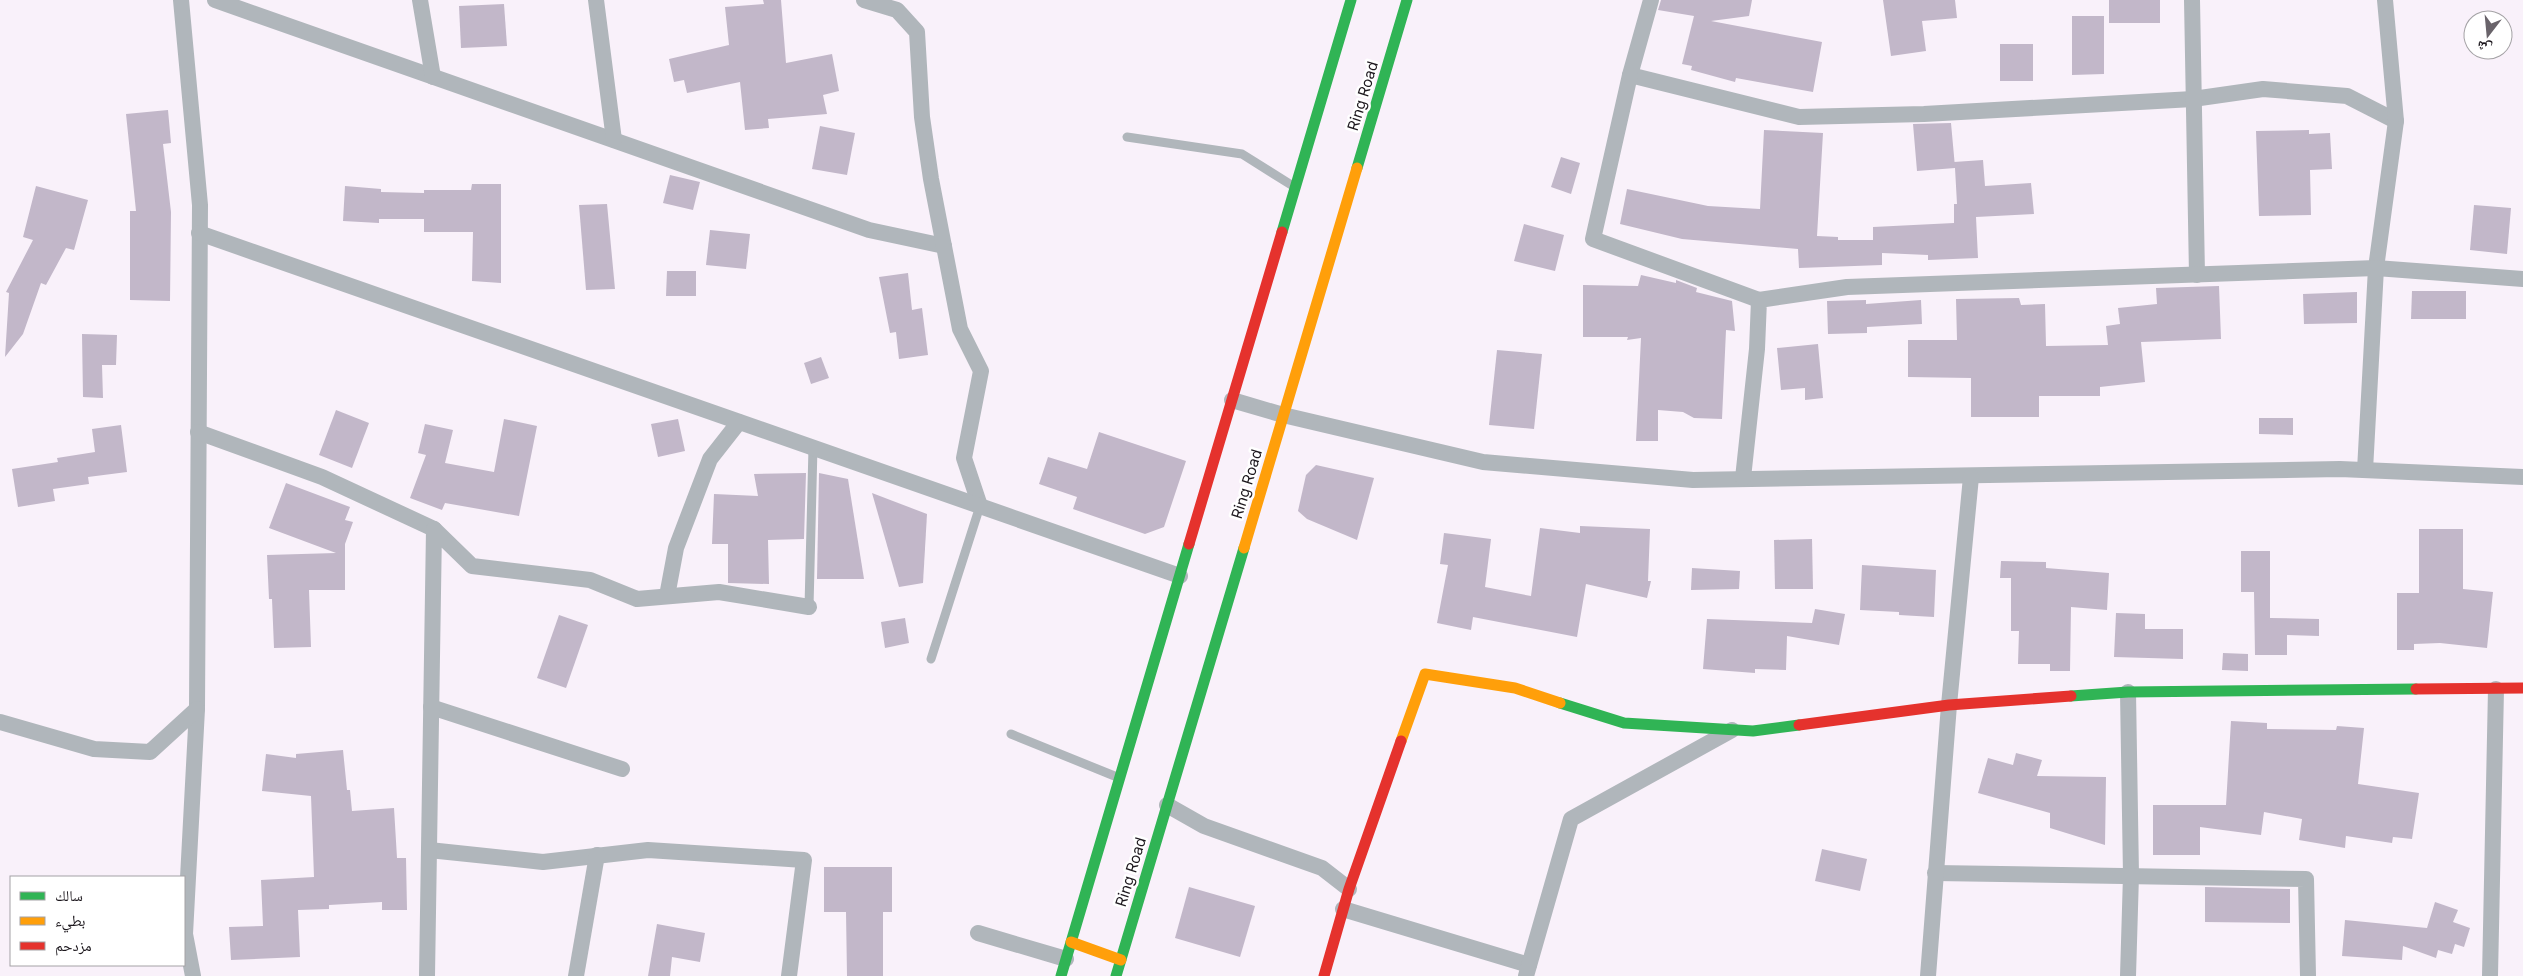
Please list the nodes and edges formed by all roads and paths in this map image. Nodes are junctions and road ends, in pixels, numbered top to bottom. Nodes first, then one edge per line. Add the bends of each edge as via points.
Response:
1 (181, 0) edge
2 (215, 0) edge
3 (420, 0) edge
4 (596, 0) edge
5 (864, 0) edge
6 (1351, 0) edge
7 (1407, 0) edge
8 (1650, 0) edge
9 (2192, 0) edge
10 (2385, 0) edge
11 (1630, 75) junction
12 (434, 77) junction
13 (2193, 99) junction
14 (2396, 121) junction
15 (1126, 137) dead end
16 (614, 140) junction
17 (1295, 187) junction
18 (199, 233) junction
19 (944, 246) junction
20 (2376, 268) junction
21 (2197, 275) junction
22 (2523, 279) edge
23 (1759, 300) junction
24 (1232, 400) junction
25 (1284, 415) junction
26 (739, 422) junction
27 (198, 432) junction
28 (814, 448) junction
29 (2365, 470) junction
30 (1971, 477) junction
31 (2523, 477) edge
32 (1743, 478) junction
33 (980, 506) junction
34 (434, 529) junction
35 (1180, 576) junction
36 (666, 596) junction
37 (809, 607) joint
38 (931, 659) dead end
39 (2523, 688) edge
40 (2496, 689) junction
41 (2128, 692) junction
42 (1949, 705) junction
43 (431, 707) junction
44 (197, 708) junction
45 (0, 722) edge
46 (1732, 730) junction
47 (1010, 734) dead end
48 (622, 769) dead end
49 (1120, 778) junction
50 (1167, 805) junction
51 (429, 850) junction
52 (597, 855) junction
53 (1935, 873) junction
54 (2131, 875) junction
55 (1349, 890) junction
56 (1343, 909) junction
57 (978, 933) dead end
58 (1071, 942) junction
59 (1066, 959) junction
60 (1121, 960) junction
61 (1528, 970) edge
62 (193, 976) edge
63 (427, 976) edge
64 (576, 976) edge
65 (789, 976) edge
66 (1061, 976) edge
67 (1116, 976) edge
68 (1324, 976) edge
69 (1928, 976) edge
70 (2128, 976) edge
71 (2308, 976) edge
72 (2490, 976) edge

1 - 18 street via 200,205
2 - 12 street
3 - 12 street
4 - 16 street
5 - 19 street via 897,10 917,32 922,117
6 - 17 main road
7 - 25 main road, Ring Road
8 - 11 street
9 - 13 street
10 - 14 street
11 - 13 street via 1799,117 1924,114
11 - 23 street via 1593,239
12 - 16 street
13 - 14 street via 2263,89 2347,96
13 - 21 street
14 - 20 street
15 - 17 lane via 1242,154
16 - 19 street via 869,230
17 - 24 main road
18 - 26 street
18 - 27 street
19 - 33 street via 960,329 981,371 964,458
20 - 21 street
20 - 22 street
20 - 29 street
21 - 23 street via 1847,287
23 - 32 street
24 - 25 street
24 - 35 main road
25 - 32 street via 1483,462 1693,480
25 - 50 main road, Ring Road
26 - 28 street
26 - 36 street via 710,459 676,548
27 - 34 street via 322,477
27 - 44 street
28 - 33 street
28 - 37 lane
29 - 30 street
29 - 31 street
30 - 32 street
30 - 42 street
33 - 35 street
33 - 38 lane
34 - 36 street via 472,566 590,580 637,599
34 - 43 street
35 - 49 main road
36 - 37 street via 719,592
39 - 40 main road
40 - 41 main road
40 - 72 street
41 - 42 main road
41 - 54 street
42 - 46 main road via 1753,731
42 - 53 street
43 - 48 street
43 - 51 street
44 - 45 street via 150,752 94,749
44 - 62 street via 186,934
46 - 55 main road via 1624,723 1515,688 1425,674
46 - 61 street via 1571,818
47 - 49 lane
49 - 58 main road
50 - 55 street via 1204,826 1322,868
50 - 60 main road, Ring Road
51 - 52 street via 543,862
51 - 63 street
52 - 64 street
52 - 65 street via 648,850 804,860
53 - 54 street
53 - 69 street
54 - 70 street
54 - 71 street via 2306,880
55 - 56 main road
56 - 61 street
56 - 68 main road
57 - 59 street
58 - 59 main road
58 - 60 main road
59 - 66 main road
60 - 67 main road, Ring Road

